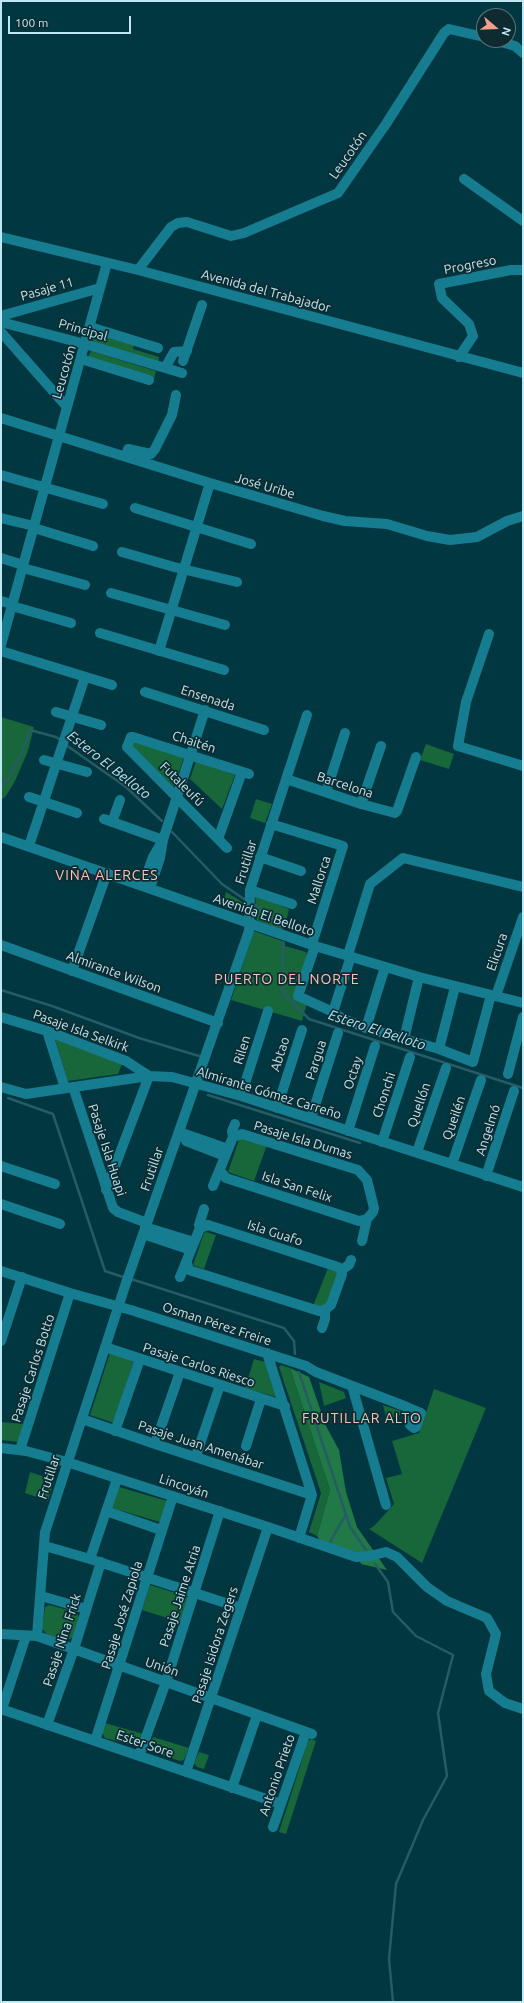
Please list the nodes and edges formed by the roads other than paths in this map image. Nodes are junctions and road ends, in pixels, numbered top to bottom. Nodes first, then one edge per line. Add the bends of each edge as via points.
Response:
1 (476, 35) edge
2 (464, 179) dead end
3 (523, 221) edge
4 (1, 236) edge
5 (107, 263) junction
6 (138, 270) junction
7 (523, 270) edge
8 (100, 288) junction
9 (202, 305) dead end
10 (1, 316) edge
11 (1, 322) edge
12 (90, 327) junction
13 (1, 332) edge
14 (85, 344) junction
15 (158, 348) dead end
16 (187, 351) junction
17 (459, 356) junction
18 (81, 359) junction
19 (183, 361) dead end
20 (161, 367) junction
21 (182, 373) dead end
22 (523, 373) edge
23 (149, 380) dead end
24 (176, 395) dead end
25 (67, 407) junction
26 (1, 418) edge
27 (59, 436) junction
28 (126, 456) junction
29 (1, 475) edge
30 (210, 483) junction
31 (45, 488) junction
32 (103, 504) dead end
33 (135, 508) dead end
34 (523, 516) edge
35 (1, 518) edge
36 (34, 527) junction
37 (198, 528) junction
38 (251, 544) dead end
39 (93, 546) dead end
40 (122, 552) dead end
41 (1, 558) edge
42 (23, 566) junction
43 (185, 569) junction
44 (237, 582) dead end
45 (85, 585) dead end
46 (111, 593) dead end
47 (1, 601) edge
48 (12, 605) junction
49 (172, 610) junction
50 (71, 623) dead end
51 (225, 625) dead end
52 (100, 632) dead end
53 (489, 634) dead end
54 (1, 645) edge
55 (1, 650) edge
56 (159, 651) junction
57 (224, 670) dead end
58 (85, 677) junction
59 (112, 685) dead end
60 (145, 692) dead end
61 (205, 710) junction
62 (56, 712) dead end
63 (307, 715) dead end
64 (71, 717) junction
65 (101, 725) dead end
66 (264, 730) dead end
67 (345, 732) dead end
68 (131, 737) joint
69 (381, 746) dead end
70 (191, 754) junction
71 (416, 756) dead end
72 (44, 760) dead end
73 (57, 763) junction
74 (523, 766) edge
75 (87, 772) dead end
76 (286, 779) junction
77 (326, 792) junction
78 (29, 797) dead end
79 (177, 797) junction
80 (120, 800) dead end
81 (44, 802) junction
82 (361, 804) junction
83 (77, 813) dead end
84 (271, 824) junction
85 (1, 837) edge
86 (218, 839) junction
87 (163, 840) junction
88 (29, 846) junction
89 (227, 848) dead end
90 (260, 857) junction
91 (301, 871) dead end
92 (107, 873) junction
93 (147, 887) junction
94 (523, 887) edge
95 (249, 898) junction
96 (292, 904) dead end
97 (523, 917) edge
98 (249, 923) junction
99 (1, 945) edge
100 (313, 945) junction
101 (350, 956) junction
102 (385, 967) junction
103 (72, 971) junction
104 (419, 977) junction
105 (455, 987) junction
106 (493, 996) junction
107 (523, 1003) edge
108 (268, 1011) dead end
109 (333, 1012) junction
110 (1, 1017) edge
111 (523, 1017) edge
112 (218, 1023) junction
113 (366, 1028) junction
114 (302, 1030) dead end
115 (47, 1032) junction
116 (338, 1033) dead end
117 (404, 1039) junction
118 (375, 1046) dead end
119 (439, 1049) junction
120 (410, 1057) dead end
121 (446, 1068) dead end
122 (508, 1074) dead end
123 (149, 1076) junction
124 (481, 1080) dead end
125 (196, 1083) junction
126 (1, 1087) edge
127 (69, 1087) junction
128 (514, 1091) dead end
129 (241, 1096) junction
130 (277, 1108) junction
131 (311, 1118) junction
132 (235, 1124) dead end
133 (348, 1131) junction
134 (178, 1135) junction
135 (233, 1137) junction
136 (382, 1142) junction
137 (227, 1152) junction
138 (417, 1152) junction
139 (452, 1164) junction
140 (1, 1166) edge
141 (221, 1172) junction
142 (486, 1176) junction
143 (55, 1184) dead end
144 (213, 1186) dead end
145 (523, 1186) edge
146 (106, 1190) junction
147 (1, 1204) edge
148 (204, 1209) dead end
149 (367, 1218) junction
150 (60, 1224) dead end
151 (145, 1228) junction
152 (200, 1228) junction
153 (362, 1241) dead end
154 (192, 1246) junction
155 (351, 1260) dead end
156 (187, 1263) junction
157 (341, 1270) junction
158 (1, 1271) edge
159 (22, 1277) junction
160 (180, 1277) dead end
161 (70, 1293) junction
162 (118, 1307) junction
163 (325, 1310) junction
164 (322, 1328) dead end
165 (1, 1341) edge
166 (105, 1347) junction
167 (267, 1353) junction
168 (140, 1359) junction
169 (180, 1372) junction
170 (220, 1385) junction
171 (352, 1386) junction
172 (261, 1399) junction
173 (285, 1406) junction
174 (407, 1407) junction
175 (82, 1419) junction
176 (115, 1431) junction
177 (155, 1444) junction
178 (246, 1446) dead end
179 (1, 1448) edge
180 (20, 1450) junction
181 (196, 1456) junction
182 (67, 1462) junction
183 (117, 1478) junction
184 (312, 1495) junction
185 (173, 1496) junction
186 (386, 1505) dead end
187 (106, 1511) junction
188 (220, 1511) junction
189 (268, 1526) junction
190 (161, 1530) junction
191 (299, 1538) junction
192 (44, 1546) junction
193 (90, 1559) junction
194 (101, 1562) junction
195 (147, 1577) junction
196 (194, 1592) junction
197 (41, 1596) junction
198 (241, 1608) junction
199 (86, 1609) junction
200 (1, 1634) edge
201 (26, 1636) junction
202 (37, 1636) junction
203 (74, 1649) junction
204 (119, 1666) junction
205 (166, 1682) junction
206 (211, 1698) junction
207 (1, 1709) edge
208 (523, 1709) edge
209 (257, 1715) junction
210 (47, 1724) junction
211 (309, 1733) joint
212 (95, 1741) junction
213 (139, 1756) junction
214 (186, 1772) junction
215 (232, 1788) junction
216 (281, 1804) junction
217 (273, 1827) dead end

1 - 6 street, Leucotón via 450,29 444,33 338,193 244,233 231,236 187,222 178,223 171,227
2 - 3 street
4 - 5 street, Avenida del Trabajador
5 - 6 street, Avenida del Trabajador
5 - 8 street, Leucotón
6 - 17 street, Avenida del Trabajador
7 - 17 street, Progreso via 439,284 442,298 469,324 473,336
8 - 10 street, Pasaje 11
8 - 12 street, Leucotón
9 - 16 street
11 - 14 street, Principal
12 - 14 street, Leucotón
12 - 15 street, Principal
13 - 25 street
14 - 18 street, Leucotón
14 - 20 street, Principal
16 - 19 street
16 - 20 street via 174,352
17 - 22 street, Avenida del Trabajador
18 - 23 street
18 - 25 street, Leucotón
20 - 21 street, Principal
24 - 28 street via 172,415 151,454 128,449
25 - 27 street, Leucotón
26 - 27 street, José Uribe
27 - 28 street, José Uribe
27 - 31 street, Leucotón
28 - 30 street, José Uribe
29 - 31 street
30 - 34 street, José Uribe via 323,516 345,521 387,524 426,536 450,540 477,537 506,521
30 - 37 street
31 - 32 street
31 - 36 street, Leucotón
33 - 37 street
35 - 36 street
36 - 39 street
36 - 42 street, Leucotón
37 - 38 street
37 - 43 street
40 - 43 street
41 - 42 street
42 - 45 street
42 - 48 street, Leucotón
43 - 44 street
43 - 49 street
46 - 49 street
47 - 48 street
48 - 50 street
48 - 54 street, Leucotón
49 - 51 street
49 - 56 street
52 - 56 street
53 - 74 street via 466,702 458,746
55 - 58 street
56 - 57 street
58 - 59 street
58 - 64 street
60 - 61 street, Ensenada
61 - 66 street, Ensenada
61 - 70 street
62 - 64 street
63 - 76 street, Frutillar
64 - 65 street
64 - 73 street
67 - 77 street
68 - 70 street, Chaitén
68 - 79 street, Futaleufú via 127,747
69 - 82 street
70 - 79 street
70 - 86 street, Chaitén via 245,773
71 - 82 street, Barcelona via 396,813
72 - 73 street
73 - 75 street
73 - 81 street
76 - 77 street, Barcelona
76 - 84 street, Frutillar
77 - 82 street, Barcelona
78 - 81 street
79 - 86 street, Futaleufú
79 - 87 street
80 - 87 street via 108,821
81 - 83 street
81 - 88 street
84 - 90 street, Frutillar
84 - 100 street, Mallorca via 343,846
85 - 88 street, Avenida El Belloto
86 - 89 street, Futaleufú
87 - 93 street via 153,857
88 - 92 street, Avenida El Belloto
90 - 91 street
90 - 95 street, Frutillar
92 - 93 street, Avenida El Belloto
92 - 103 street
93 - 98 street, Avenida El Belloto
94 - 101 street via 403,858 370,884
95 - 96 street
95 - 98 street, Frutillar
97 - 106 street, Elicura
98 - 100 street, Avenida El Belloto
98 - 112 street, Frutillar via 249,931
99 - 103 street, Almirante Wilson
100 - 101 street, Avenida El Belloto
100 - 109 street, Mallorca via 298,996
101 - 102 street, Avenida El Belloto
101 - 109 street
102 - 104 street, Avenida El Belloto
102 - 113 street
103 - 112 street, Almirante Wilson
104 - 105 street, Avenida El Belloto
104 - 117 street
105 - 106 street, Avenida El Belloto
105 - 119 street
106 - 107 street, Avenida El Belloto
106 - 119 street, Elicura via 473,1062
108 - 129 street, Rilen
109 - 113 street
110 - 115 street, Pasaje Isla Selkirk
111 - 122 street
112 - 125 street, Frutillar
113 - 117 street
114 - 130 street, Abtao
115 - 123 street, Pasaje Isla Selkirk via 126,1061
115 - 127 street, Pasaje Isla Huapi
116 - 131 street, Pargua
117 - 119 street
118 - 133 street, Octay
120 - 136 street, Chonchi
121 - 138 street, Quellón
123 - 125 street, Almirante Gómez Carreño
123 - 127 street, Almirante Gómez Carreño
123 - 146 street
124 - 139 street, Queilén
125 - 129 street, Almirante Gómez Carreño
125 - 134 street, Frutillar
126 - 127 street, Almirante Gómez Carreño via 26,1094
127 - 146 street, Pasaje Isla Huapi
128 - 142 street, Angelmó
129 - 130 street, Almirante Gómez Carreño
130 - 131 street, Almirante Gómez Carreño
131 - 133 street, Almirante Gómez Carreño
132 - 135 street
133 - 136 street, Almirante Gómez Carreño
134 - 137 street
134 - 151 street, Frutillar
135 - 137 street
135 - 149 street, Pasaje Isla Dumas via 242,1134 358,1170 363,1175 374,1208
136 - 138 street, Almirante Gómez Carreño
137 - 141 street
138 - 139 street, Almirante Gómez Carreño
139 - 142 street, Almirante Gómez Carreño
140 - 143 street
141 - 144 street via 217,1173
141 - 149 street, Isla San Felix via 226,1178 359,1221
142 - 145 street, Almirante Gómez Carreño
146 - 151 street, Pasaje Isla Huapi via 118,1212
147 - 150 street
148 - 152 street
149 - 153 street
151 - 154 street, Pasaje Isla Huapi
151 - 162 street, Frutillar
152 - 154 street
152 - 157 street, Isla Guafo via 208,1225
154 - 156 street
155 - 157 street via 349,1265
156 - 160 street
156 - 163 street via 189,1270 320,1311
157 - 163 street via 342,1274 331,1305
158 - 159 street, Osman Pérez Freire
159 - 161 street, Osman Pérez Freire
159 - 165 street
161 - 162 street, Osman Pérez Freire
161 - 180 street, Pasaje Carlos Botto
162 - 166 street, Frutillar
162 - 167 street, Osman Pérez Freire
163 - 164 street
166 - 168 street, Pasaje Carlos Riesco
166 - 175 street, Frutillar
167 - 171 street, Osman Pérez Freire
167 - 173 street
168 - 169 street, Pasaje Carlos Riesco
168 - 176 street
169 - 170 street, Pasaje Carlos Riesco
169 - 177 street
170 - 172 street, Pasaje Carlos Riesco
170 - 181 street
171 - 174 street, Osman Pérez Freire
171 - 186 street
172 - 173 street, Pasaje Carlos Riesco
172 - 178 street
173 - 184 street
174 - 174 street, Osman Pérez Freire via 421,1413 416,1427 411,1427
175 - 176 street, Pasaje Juan Amenábar
175 - 182 street, Frutillar
176 - 177 street, Pasaje Juan Amenábar
177 - 181 street, Pasaje Juan Amenábar
179 - 180 street, Lincoyán
180 - 182 street, Lincoyán
181 - 184 street, Pasaje Juan Amenábar
182 - 183 street, Lincoyán
182 - 192 street, Frutillar via 45,1532
183 - 185 street, Lincoyán
183 - 187 street
184 - 191 street
185 - 188 street, Lincoyán
185 - 190 street, Pasaje José Zapiola
187 - 190 street
187 - 193 street
188 - 189 street, Lincoyán
188 - 196 street, Pasaje Jaime Atria
189 - 191 street, Lincoyán
189 - 198 street, Pasaje Isidora Zegers
190 - 195 street, Pasaje José Zapiola
191 - 208 street, Lincoyán via 356,1557 386,1552 397,1557 427,1587 447,1601 487,1618 496,1634 486,1674 490,1690 505,1702
192 - 193 street
192 - 197 street, Frutillar
193 - 194 street
194 - 195 street
194 - 199 street, Pasaje Nina Frick
195 - 196 street
195 - 204 street, Pasaje José Zapiola
196 - 198 street
196 - 205 street, Pasaje Jaime Atria
197 - 199 street
197 - 202 street, Frutillar
198 - 206 street, Pasaje Isidora Zegers
199 - 203 street, Pasaje Nina Frick
200 - 201 street, Unión
201 - 202 street, Unión
201 - 207 street
202 - 203 street, Unión
203 - 204 street, Unión
203 - 210 street, Pasaje Nina Frick
204 - 205 street, Unión
204 - 212 street, Pasaje José Zapiola
205 - 206 street, Unión
205 - 213 street, Pasaje Jaime Atria
206 - 209 street, Unión
206 - 214 street, Pasaje Isidora Zegers
207 - 210 street, Ester Sore
209 - 211 street, Unión
209 - 215 street
210 - 212 street, Ester Sore
211 - 216 street, Antonio Prieto
212 - 213 street, Ester Sore
213 - 214 street, Ester Sore
214 - 215 street, Ester Sore
215 - 216 street, Ester Sore
216 - 217 street, Antonio Prieto

